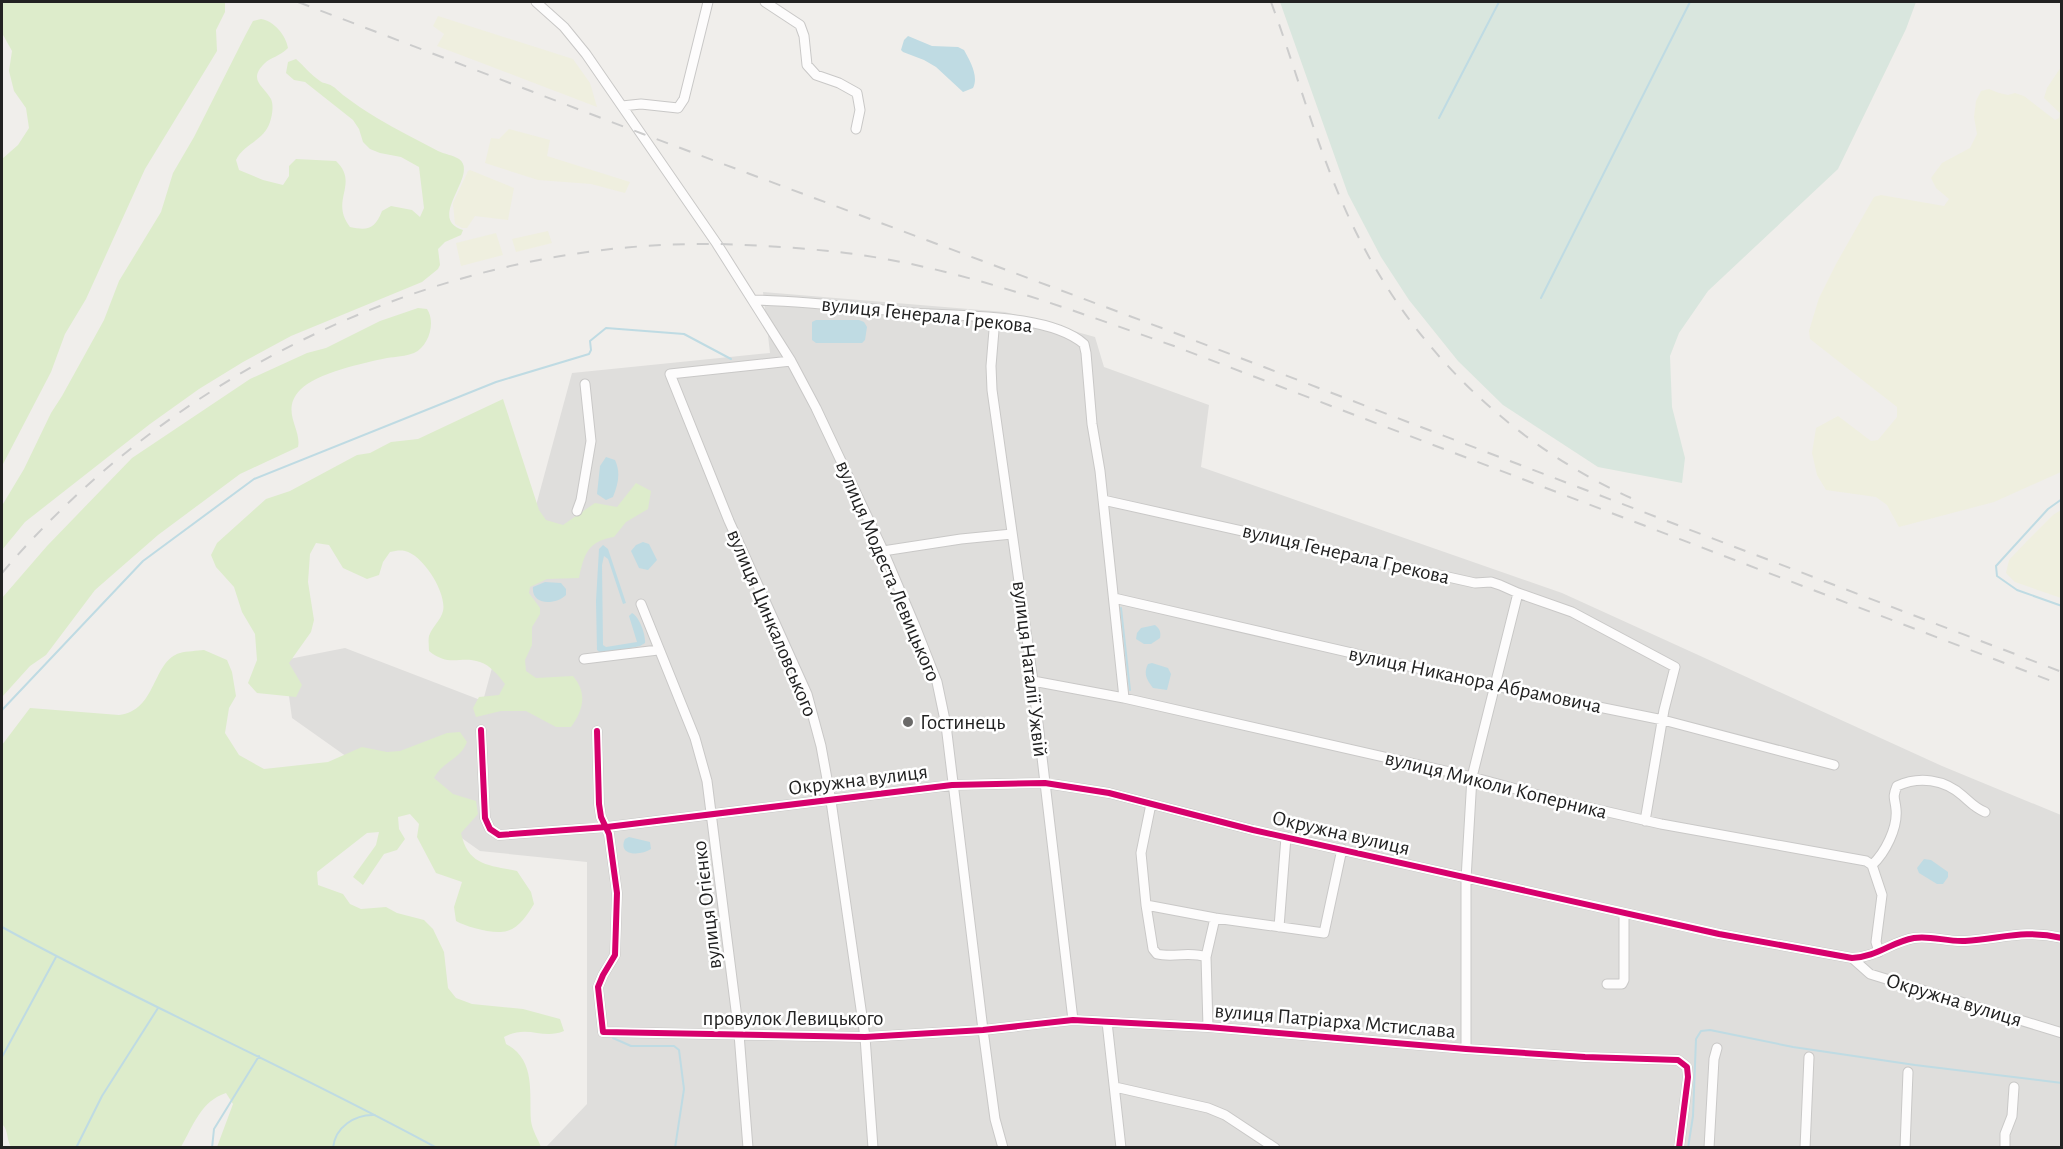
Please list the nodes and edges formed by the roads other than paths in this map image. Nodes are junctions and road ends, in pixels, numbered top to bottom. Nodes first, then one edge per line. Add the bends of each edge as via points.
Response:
1 (536, 2) edge
2 (708, 2) edge
3 (765, 2) edge
4 (622, 106) junction
5 (856, 129) dead end
6 (753, 300) junction
7 (995, 318) junction
8 (791, 361) junction
9 (585, 384) dead end
10 (1103, 500) junction
11 (577, 511) dead end
12 (1012, 534) junction
13 (883, 551) junction
14 (1518, 593) junction
15 (1114, 598) junction
16 (641, 604) dead end
17 (658, 650) junction
18 (584, 659) dead end
19 (1033, 681) junction
20 (1495, 686) junction
21 (1124, 698) junction
22 (1663, 720) junction
23 (481, 730) dead end
24 (597, 731) dead end
25 (1834, 765) dead end
26 (1472, 777) junction
27 (1045, 783) junction
28 (952, 785) junction
29 (831, 801) junction
30 (1151, 804) junction
31 (1985, 812) dead end
32 (712, 814) junction
33 (1645, 821) junction
34 (607, 827) junction
35 (1286, 837) junction
36 (1342, 849) junction
37 (1872, 865) junction
38 (1466, 879) junction
39 (1146, 905) junction
40 (1624, 913) junction
41 (1215, 918) junction
42 (1279, 927) junction
43 (2061, 938) edge
44 (1879, 952) junction
45 (1206, 957) junction
46 (1852, 958) junction
47 (1607, 984) dead end
48 (1074, 1020) junction
49 (1107, 1022) junction
50 (1208, 1027) junction
51 (983, 1030) junction
52 (739, 1034) junction
53 (2061, 1034) edge
54 (865, 1037) junction
55 (1717, 1048) dead end
56 (1466, 1049) junction
57 (1809, 1057) dead end
58 (1908, 1072) dead end
59 (1115, 1087) junction
60 (2014, 1087) dead end
61 (748, 1148) edge
62 (873, 1148) edge
63 (1003, 1148) edge
64 (1121, 1148) edge
65 (1275, 1148) edge
66 (1679, 1148) edge
67 (1709, 1148) edge
68 (1805, 1148) edge
69 (1905, 1148) edge
70 (2005, 1148) edge

1 - 4 street via 564,27
2 - 4 street via 684,99 678,108
3 - 5 street via 800,26 807,64 816,75 857,93 861,110
4 - 6 street, вулиця Модеста Левицького
6 - 7 street, вулиця Генерала Грекова
6 - 8 street, вулиця Модеста Левицького
7 - 10 street, вулиця Генерала Грекова via 1060,331 1084,344
7 - 12 street, вулиця Наталії Ужвій via 992,390
8 - 13 street, вулиця Модеста Левицького
8 - 29 street, вулиця Цинкаловського via 669,374 729,521 807,694
9 - 11 street via 591,441
10 - 14 street, вулиця Генерала Грекова via 1474,583 1491,582
10 - 15 street, вулиця Генерала Грекова
12 - 13 street
12 - 19 street, вулиця Наталії Ужвій
13 - 28 street, вулиця Модеста Левицького via 937,682
14 - 20 street
14 - 22 street, вулиця Генерала Грекова via 1572,612 1675,667
15 - 20 street, вулиця Никанора Абрамовича
15 - 21 street, вулиця Генерала Грекова
16 - 17 street, вулиця Огієнко
17 - 18 street
17 - 32 street, вулиця Огієнко via 695,738
19 - 21 street, вулиця Миколи Коперника
19 - 27 street, вулиця Наталії Ужвій
20 - 22 street, вулиця Никанора Абрамовича
20 - 26 street
21 - 26 street, вулиця Миколи Коперника
22 - 25 street, вулиця Никанора Абрамовича
22 - 33 street
23 - 34 street, Окружна вулиця via 485,818 490,829 499,835 513,836
24 - 34 street via 599,804
26 - 33 street, вулиця Миколи Коперника
26 - 38 street
27 - 28 street, Окружна вулиця
27 - 30 street, Окружна вулиця
27 - 48 street, вулиця Наталії Ужвій
28 - 29 street, Окружна вулиця
28 - 51 street, вулиця Модеста Левицького
29 - 32 street, Окружна вулиця
29 - 54 street, вулиця Цинкаловського
30 - 35 street, Окружна вулиця
30 - 39 street via 1141,853
31 - 37 street via 1951,787 1934,781 1917,780 1897,786 1893,796 1897,810 1894,824 1880,857
32 - 34 street, Окружна вулиця
32 - 52 street, вулиця Огієнко
33 - 37 street, вулиця Миколи Коперника via 1807,849
34 - 52 street, провулок Левицького via 616,884 616,935 615,955 598,987 603,1032
35 - 36 street, Окружна вулиця
35 - 42 street
36 - 38 street, Окружна вулиця
36 - 42 street via 1324,933
37 - 44 street via 1882,895 1876,942
38 - 40 street, Окружна вулиця
38 - 56 street
39 - 41 street
39 - 45 street via 1157,954
40 - 46 street, Окружна вулиця
40 - 47 street via 1624,980 1622,984
41 - 42 street
41 - 45 street
43 - 44 street, Окружна вулиця via 2030,933 1944,942 1913,938
44 - 46 street, Окружна вулиця via 1866,958
45 - 50 street
46 - 53 street, Окружна вулиця via 1870,974
48 - 49 street, вулиця Патріарха Мстислава
48 - 51 street, вулиця Патріарха Мстислава
49 - 50 street, вулиця Патріарха Мстислава
49 - 59 street
50 - 56 street, вулиця Патріарха Мстислава
51 - 54 street, провулок Левицького
51 - 63 street, вулиця Модеста Левицького via 995,1119
52 - 54 street, провулок Левицького
52 - 61 street, вулиця Огієнко
54 - 62 street, вулиця Цинкаловського
55 - 67 street
56 - 66 street, вулиця Патріарха Мстислава via 1678,1060 1687,1067 1688,1077
57 - 68 street
58 - 69 street
59 - 64 street
59 - 65 street via 1208,1108
60 - 70 street

